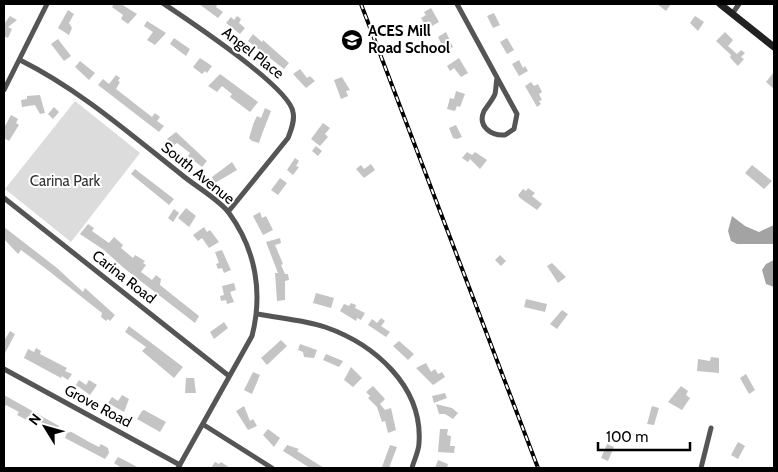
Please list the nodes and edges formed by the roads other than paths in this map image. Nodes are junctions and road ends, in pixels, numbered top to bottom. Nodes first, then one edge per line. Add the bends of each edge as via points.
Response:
1 (48, 4) edge
2 (164, 4) edge
3 (457, 4) edge
4 (720, 4) edge
5 (739, 4) edge
6 (732, 14) junction
7 (774, 47) edge
8 (20, 60) junction
9 (497, 78) junction
10 (4, 90) edge
11 (4, 198) edge
12 (228, 212) junction
13 (258, 314) junction
14 (4, 369) edge
15 (229, 376) junction
16 (204, 425) junction
17 (711, 428) dead end
18 (179, 467) edge
19 (272, 468) edge
20 (412, 468) edge
21 (701, 468) edge

1 - 8 street
2 - 12 street, Angel Place via 282,92 294,111 288,138
3 - 9 street
4 - 6 street
5 - 6 street
6 - 7 street
8 - 10 street
8 - 12 street, South Avenue via 73,89
9 - 9 street via 517,114 514,129 505,135 490,133 482,119 495,94
11 - 15 street, Carina Road
12 - 13 street, South Avenue via 247,244 256,272
13 - 15 street, South Avenue via 252,336
13 - 20 street via 323,326 364,346 387,364 407,388 416,414 419,443
14 - 18 street, Grove Road
15 - 16 street, South Avenue
16 - 18 street, South Avenue
16 - 19 street
17 - 21 street

